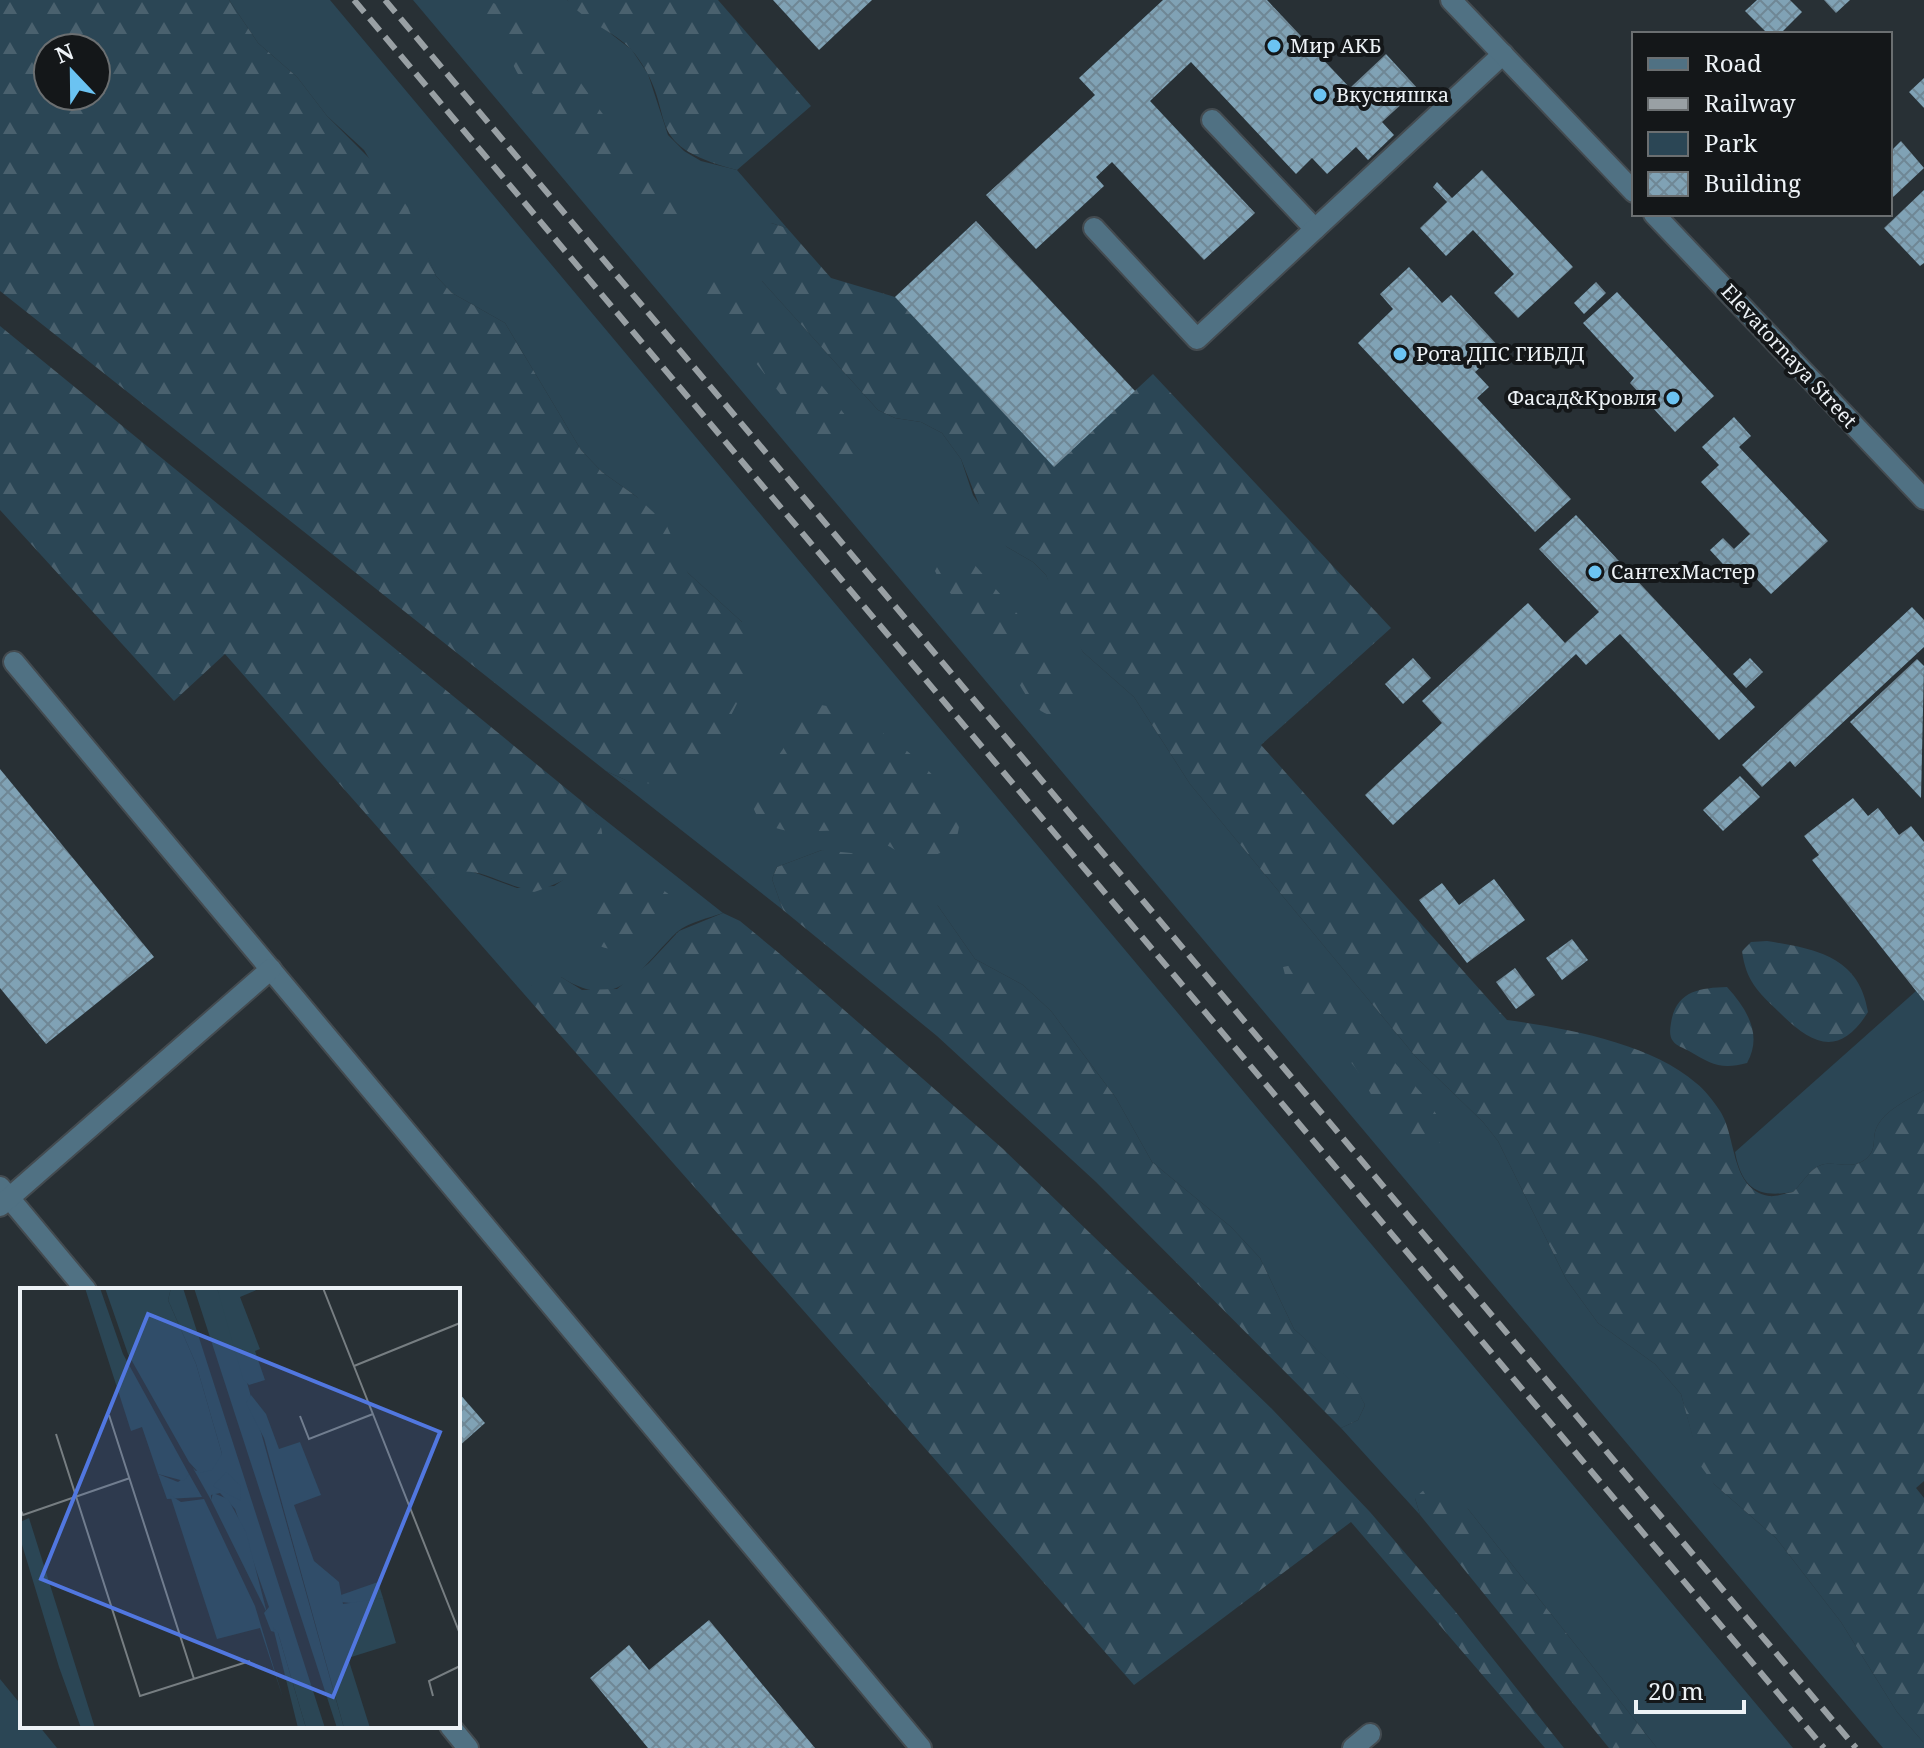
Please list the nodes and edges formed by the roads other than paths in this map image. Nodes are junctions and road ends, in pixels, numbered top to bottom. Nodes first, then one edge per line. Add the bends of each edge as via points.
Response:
1 (1451, 0) edge
2 (1503, 54) junction
3 (1212, 120) dead end
4 (1632, 190) edge
5 (1656, 216) edge
6 (1094, 228) dead end
7 (1315, 229) junction
8 (1924, 499) edge
9 (14, 662) dead end
10 (271, 969) junction
11 (3, 1197) edge
12 (84, 1288) edge
13 (452, 1728) edge
14 (1370, 1734) dead end
15 (468, 1748) edge
16 (921, 1748) edge
17 (1353, 1748) edge

1 - 2 street
2 - 4 street
2 - 7 street
3 - 7 street
5 - 8 street, Elevatornaya Street
6 - 7 street via 1197,339
9 - 10 street
10 - 11 street
10 - 16 street
11 - 12 street
13 - 15 street
14 - 17 street

